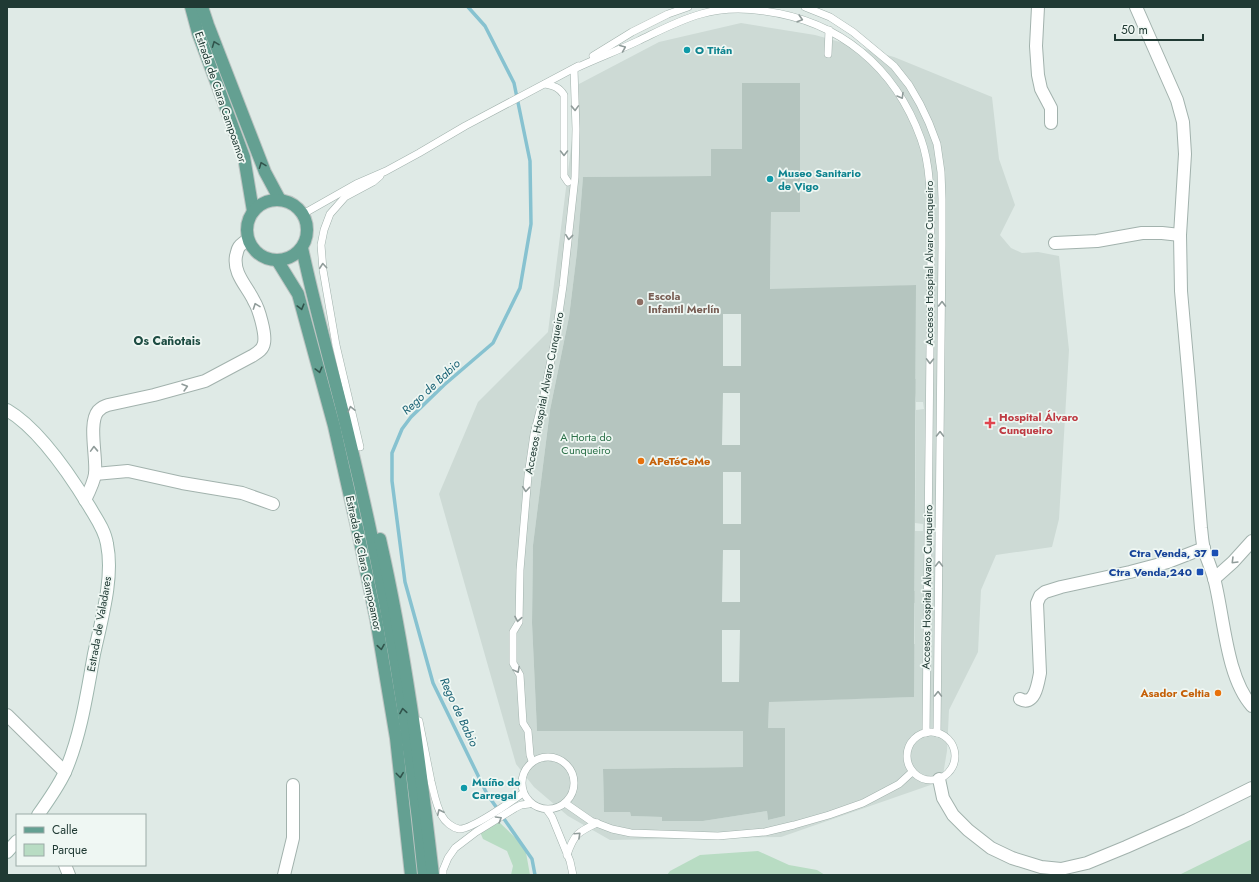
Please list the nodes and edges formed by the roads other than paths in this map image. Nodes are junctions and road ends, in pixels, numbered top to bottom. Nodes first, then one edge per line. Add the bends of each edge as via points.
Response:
1 (191, 7) edge
2 (202, 7) edge
3 (688, 7) edge
4 (805, 7) edge
5 (1038, 7) edge
6 (1136, 7) edge
7 (829, 30) junction
8 (828, 54) dead end
9 (574, 68) junction
10 (545, 84) junction
11 (1051, 123) dead end
12 (386, 171) junction
13 (568, 182) dead end
14 (280, 200) junction
15 (253, 211) junction
16 (303, 214) junction
17 (1180, 235) junction
18 (248, 239) junction
19 (1055, 243) dead end
20 (302, 248) junction
21 (277, 260) junction
22 (7, 410) edge
23 (343, 414) junction
24 (360, 447) junction
25 (95, 474) junction
26 (86, 500) junction
27 (272, 504) dead end
28 (1252, 542) edge
29 (1204, 548) junction
30 (1214, 579) junction
31 (1020, 699) dead end
32 (411, 700) junction
33 (1252, 706) edge
34 (7, 716) edge
35 (926, 733) junction
36 (937, 733) junction
37 (532, 761) junction
38 (65, 772) junction
39 (912, 772) junction
40 (939, 779) junction
41 (292, 786) dead end
42 (1251, 788) edge
43 (523, 793) junction
44 (565, 803) junction
45 (529, 804) junction
46 (547, 810) junction
47 (39, 814) edge
48 (597, 823) junction
49 (16, 842) edge
50 (7, 852) edge
51 (568, 855) junction
52 (284, 875) edge
53 (411, 875) edge
54 (424, 875) edge
55 (433, 875) edge
56 (443, 875) edge
57 (573, 875) edge

1 - 15 main road, Estrada de Clara Campoamor via 198,33 244,157
14 -> 2 main road, Estrada de Clara Campoamor via 264,172
3 - 9 lane, Accesos Hospital Alvaro Cunqueiro via 632,32
36 -> 4 lane, Accesos Hospital Alvaro Cunqueiro via 942,246 941,172 936,144 920,104 894,66 853,32
5 - 11 street via 1038,75 1041,89 1051,108
6 - 17 street via 1177,100 1183,122 1185,154
7 - 8 lane
9 -> 7 lane, Accesos Hospital Alvaro Cunqueiro via 671,24 725,9 777,13
7 -> 35 lane, Accesos Hospital Alvaro Cunqueiro via 870,59 899,92 922,140 928,166 931,250
9 - 10 lane, Accesos Hospital Alvaro Cunqueiro
9 -> 37 lane, Accesos Hospital Alvaro Cunqueiro via 576,177 556,340 534,434 528,476 520,570 519,622 513,632 513,663 520,675 523,723 528,732
10 - 12 lane, Accesos Hospital Alvaro Cunqueiro
10 -> 13 lane via 556,87 564,95 564,176
12 - 16 lane, Accesos Hospital Alvaro Cunqueiro via 356,184
24 -> 12 lane, Accesos Hospital Alvaro Cunqueiro via 336,345 321,245 330,214 345,197 374,182
14 - 15 main road via 270,200
14 - 16 main road via 289,202
15 - 18 main road, Estrada de Clara Campoamor via 248,220
16 - 20 main road, Estrada de Clara Campoamor via 308,231
17 - 19 street via 1142,233 1097,241
17 - 29 street via 1181,291
18 - 21 main road via 252,248 259,254 267,259
25 -> 18 street via 95,417 102,407 205,381 258,353 262,348 264,337 257,306 238,275 235,261 238,248
20 - 21 main road via 295,255
20 - 23 main road, Estrada de Clara Campoamor
21 -> 53 main road, Estrada de Clara Campoamor via 298,294 334,426 358,532 396,738
22 - 26 street, Estrada de Valadares via 31,429 49,449
23 - 24 main road, Estrada de Clara Campoamor
54 -> 23 main road, Estrada de Clara Campoamor via 398,675 374,548
24 - 32 main road, Estrada de Clara Campoamor via 387,566
25 - 26 street
25 - 27 street via 128,471 242,493
26 - 38 street, Estrada de Valadares via 100,524 107,543 107,590 83,713
28 -> 30 street
29 - 30 street
29 - 31 street via 1168,562 1061,587 1040,596 1037,603 1040,673 1038,684 1032,698
30 - 33 street via 1236,679
43 -> 32 lane via 471,826 459,829 449,824 437,807 418,715
32 - 55 main road, Estrada de Clara Campoamor
34 - 38 street
35 - 36 lane
35 - 39 lane via 919,735 909,744 906,759
36 - 40 lane via 948,739 955,753 952,769
37 - 43 lane via 523,775
37 - 44 lane via 550,757 566,765 571,771 573,790
38 - 47 street, Estrada de Valadares
39 - 40 lane via 924,780
39 - 48 lane via 899,784 863,803 764,832 718,836 631,833
40 - 42 street via 943,798 953,815 991,848 1041,867 1061,869 1087,863 1126,847 1188,820
41 - 52 street via 292,838
43 - 45 lane
44 - 46 lane
44 - 48 lane
45 - 46 lane
56 -> 45 lane via 448,858 455,848 521,805
46 - 51 lane
51 -> 48 lane via 573,839
49 - 50 street
51 - 57 lane

